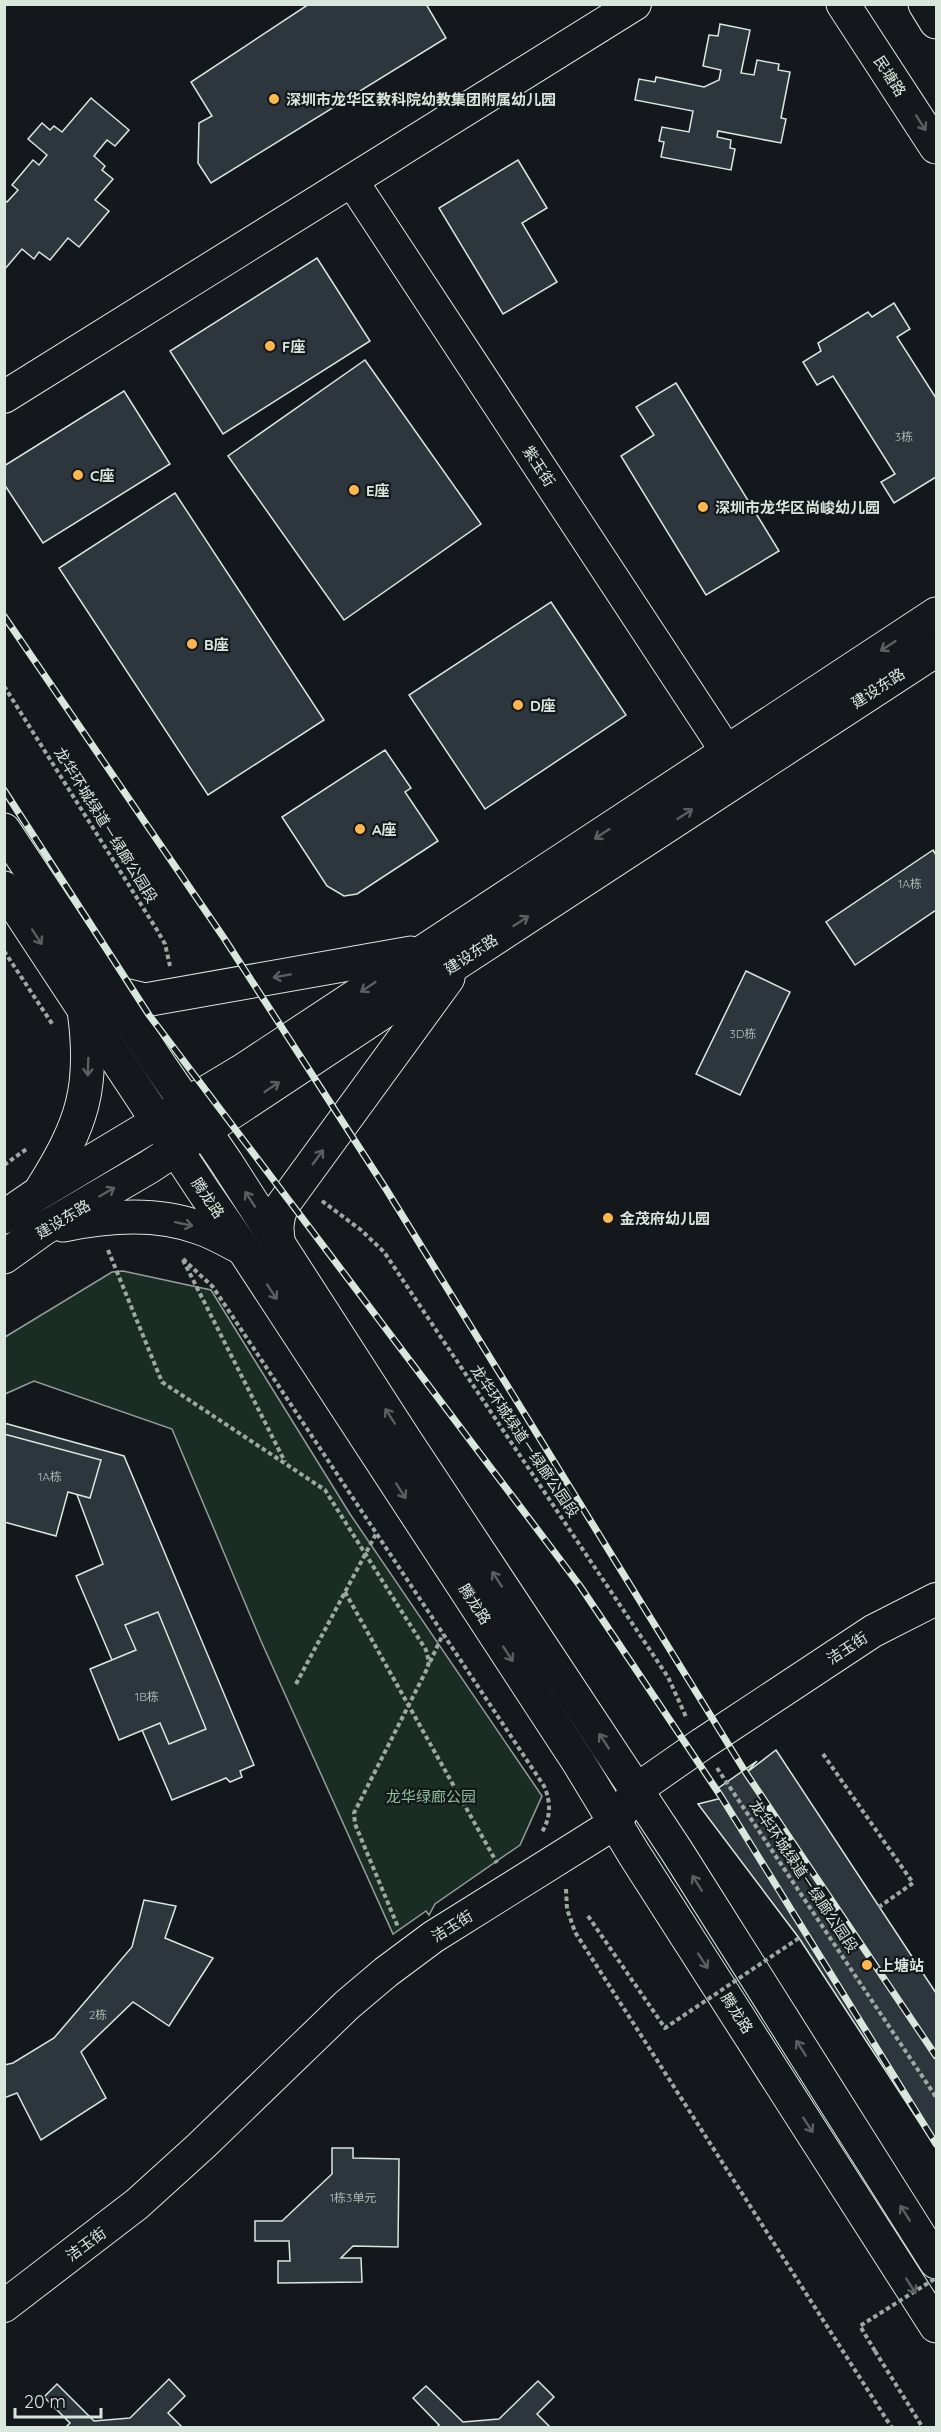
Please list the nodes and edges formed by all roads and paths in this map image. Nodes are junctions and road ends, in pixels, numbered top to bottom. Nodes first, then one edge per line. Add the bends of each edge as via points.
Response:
1 (635, 4) edge
2 (843, 4) edge
3 (925, 4) edge
4 (936, 22) edge
5 (936, 147) edge
6 (352, 181) junction
7 (4, 397) edge
8 (936, 614) edge
9 (936, 650) edge
10 (4, 686) edge
11 (727, 752) junction
12 (4, 830) edge
13 (4, 888) edge
14 (4, 951) edge
15 (422, 951) junction
16 (460, 961) junction
17 (171, 976) dead end
18 (96, 998) junction
19 (57, 1034) dead end
20 (196, 1118) junction
21 (159, 1122) junction
22 (176, 1149) junction
23 (39, 1193) junction
24 (316, 1196) dead end
25 (4, 1217) edge
26 (43, 1229) junction
27 (279, 1245) junction
28 (108, 1249) dead end
29 (244, 1250) junction
30 (4, 1257) edge
31 (286, 1463) junction
32 (377, 1534) junction
33 (365, 1553) junction
34 (345, 1592) junction
35 (936, 1599) edge
36 (443, 1634) junction
37 (429, 1662) junction
38 (296, 1684) dead end
39 (408, 1707) junction
40 (689, 1722) dead end
41 (823, 1754) dead end
42 (716, 1766) dead end
43 (636, 1790) junction
44 (615, 1823) junction
45 (540, 1835) dead end
46 (500, 1868) dead end
47 (565, 1884) dead end
48 (879, 1907) dead end
49 (588, 1916) dead end
50 (400, 1934) dead end
51 (799, 1938) dead end
52 (936, 2097) edge
53 (936, 2262) edge
54 (936, 2278) edge
55 (4, 2306) edge
56 (936, 2326) edge
57 (892, 2427) edge
58 (923, 2427) edge

1 - 6 street
2 -> 5 main road, 民塘路
3 - 4 main road
6 - 7 street
6 - 11 street, 紫玉街
8 -> 11 main road, 建设东路
16 -> 9 main road, 建设东路
10 - 17 path, 龙华环城绿道－绿廊公园段 via 157,930 169,956
11 -> 15 main road, 建设东路
12 - 18 main road, 腾龙路
13 -> 18 main road, 腾龙路
14 - 19 path
15 -> 18 main road via 145,1000 120,994
15 -> 20 main road, 建设东路 via 242,1071
20 -> 16 main road, 建设东路
27 -> 16 main road via 276,1231 282,1206
18 - 20 main road, 腾龙路
18 - 21 main road, 腾龙路
18 -> 23 main road via 87,1033 87,1085 79,1118
20 - 21 main road, 建设东路
20 - 22 main road, 建设东路
27 -> 20 main road, 腾龙路
21 - 22 main road, 腾龙路
21 - 23 main road, 建设东路
26 -> 22 main road, 建设东路
22 - 29 main road, 腾龙路
23 - 25 main road, 建设东路
24 - 40 path, 龙华环城绿道－绿廊公园段 via 384,1252 668,1677
26 -> 29 main road via 108,1218 153,1219 199,1227
26 - 30 main road, 建设东路
43 -> 27 main road, 腾龙路
28 - 31 path via 162,1382
29 -> 44 main road, 腾龙路
31 - 32 path via 183,1259 213,1287
31 - 33 path via 325,1490
32 - 33 path
32 - 36 path
33 - 34 path
33 - 37 path via 426,1650
34 - 38 path
34 - 39 path
35 - 43 street, 洁玉街 via 873,1632
36 - 37 path
36 - 45 path via 544,1786 549,1814
37 - 39 path
39 - 46 path
39 - 50 path via 353,1818
41 - 48 path via 913,1883
42 - 52 path, 龙华环城绿道－绿廊公园段
43 - 44 street, 洁玉街
53 -> 43 main road, 腾龙路
44 - 55 street, 洁玉街 via 433,1937 386,1972 137,2204
44 -> 56 main road, 腾龙路
47 - 57 path via 567,1909 575,1932
49 - 51 path, bridge via 665,2028
54 - 58 path, bridge via 860,2326

